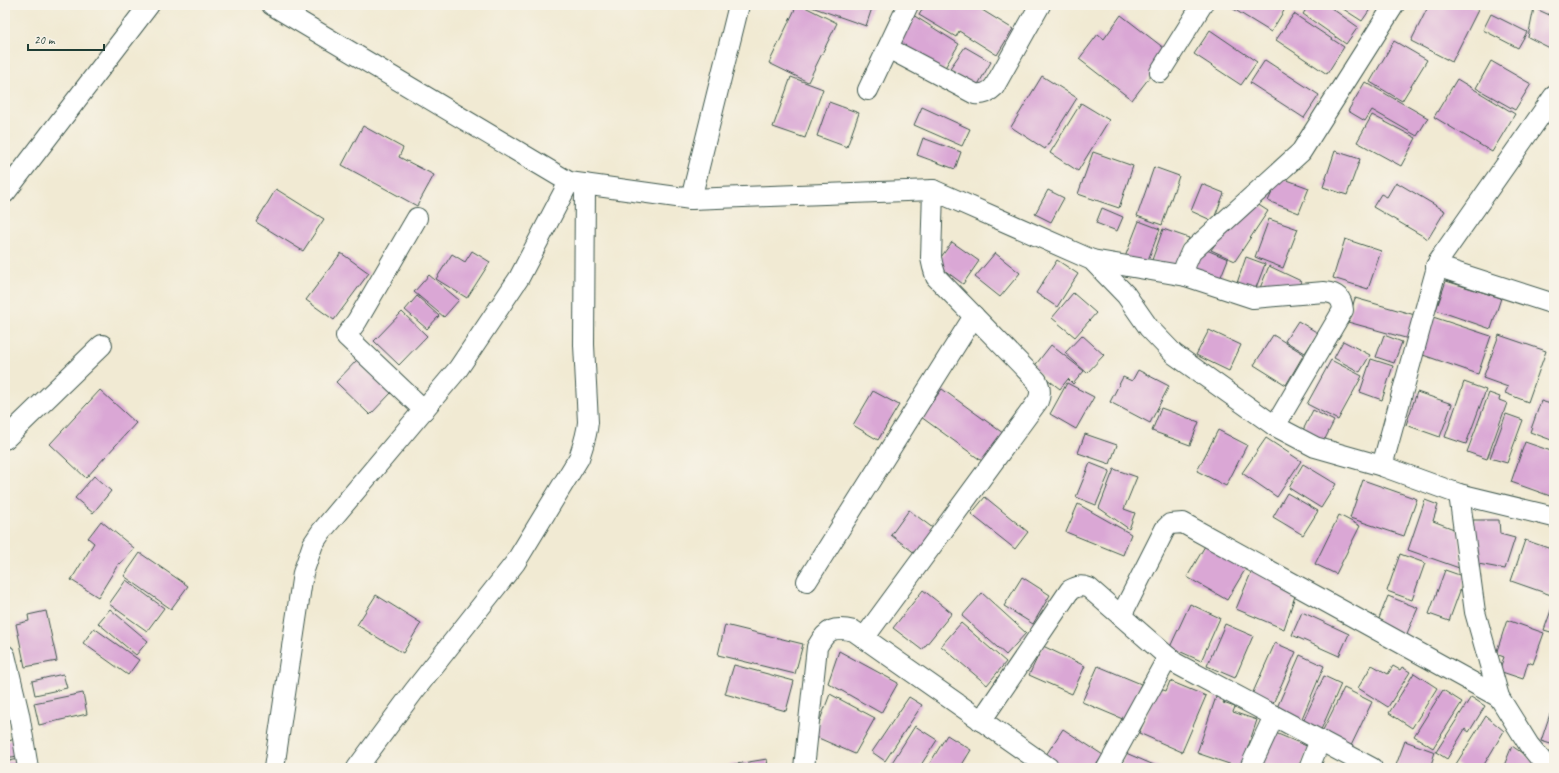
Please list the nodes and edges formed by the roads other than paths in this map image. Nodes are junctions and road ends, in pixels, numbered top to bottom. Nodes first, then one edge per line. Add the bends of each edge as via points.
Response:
1 (149, 5) edge
2 (272, 5) edge
3 (739, 5) edge
4 (908, 5) edge
5 (1040, 5) edge
6 (1202, 5) edge
7 (1394, 5) edge
8 (888, 48) junction
9 (1160, 72) dead end
10 (868, 90) dead end
11 (1554, 96) edge
12 (577, 183) junction
13 (932, 190) junction
14 (5, 193) edge
15 (691, 199) junction
16 (417, 218) dead end
17 (1092, 260) junction
18 (1436, 266) junction
19 (1186, 276) junction
20 (1554, 304) edge
21 (974, 316) junction
22 (102, 345) dead end
23 (424, 410) junction
24 (1274, 426) junction
25 (5, 439) edge
26 (1382, 466) junction
27 (1459, 494) junction
28 (1554, 517) edge
29 (806, 580) dead end
30 (1122, 616) junction
31 (864, 638) junction
32 (5, 655) edge
33 (1168, 656) junction
34 (1499, 697) junction
35 (12, 713) edge
36 (1274, 716) junction
37 (981, 721) junction
38 (1320, 740) junction
39 (28, 768) edge
40 (274, 768) edge
41 (357, 768) edge
42 (804, 768) edge
43 (1048, 768) edge
44 (1107, 768) edge
45 (1250, 768) edge
46 (1309, 768) edge
47 (1372, 768) edge
48 (1548, 768) edge

1 - 14 street
2 - 12 street
3 - 15 street
4 - 8 street
5 - 8 street via 994,87 983,94 975,94
6 - 9 street
7 - 19 street via 1301,152 1191,252 1185,266
8 - 10 street
11 - 18 street via 1442,253
12 - 15 street
12 - 23 street via 519,278 458,369
12 - 41 street via 588,422 579,458 516,563 417,687
13 - 15 street
13 - 17 street
13 - 21 street via 932,268 936,277
16 - 23 street via 346,336
17 - 19 street
17 - 24 street via 1126,295 1149,328 1174,354
18 - 20 street
18 - 26 street
19 - 24 street via 1253,298 1324,292 1339,297 1342,310
21 - 29 street
21 - 31 street via 1037,382 1040,387 1038,401
22 - 25 street
23 - 40 street via 313,544 303,573
24 - 26 street via 1315,446
26 - 27 street
27 - 28 street
27 - 34 street via 1475,612
30 - 33 street
30 - 34 street via 1165,528 1170,524 1183,523
30 - 37 street via 1089,588 1078,586 1070,590
31 - 37 street
31 - 42 street via 854,631 840,628 829,631 817,647
32 - 35 street
33 - 36 street via 1175,663
33 - 44 street
34 - 48 street via 1529,745
35 - 39 street
36 - 38 street
36 - 45 street
37 - 43 street
38 - 46 street
38 - 47 street

